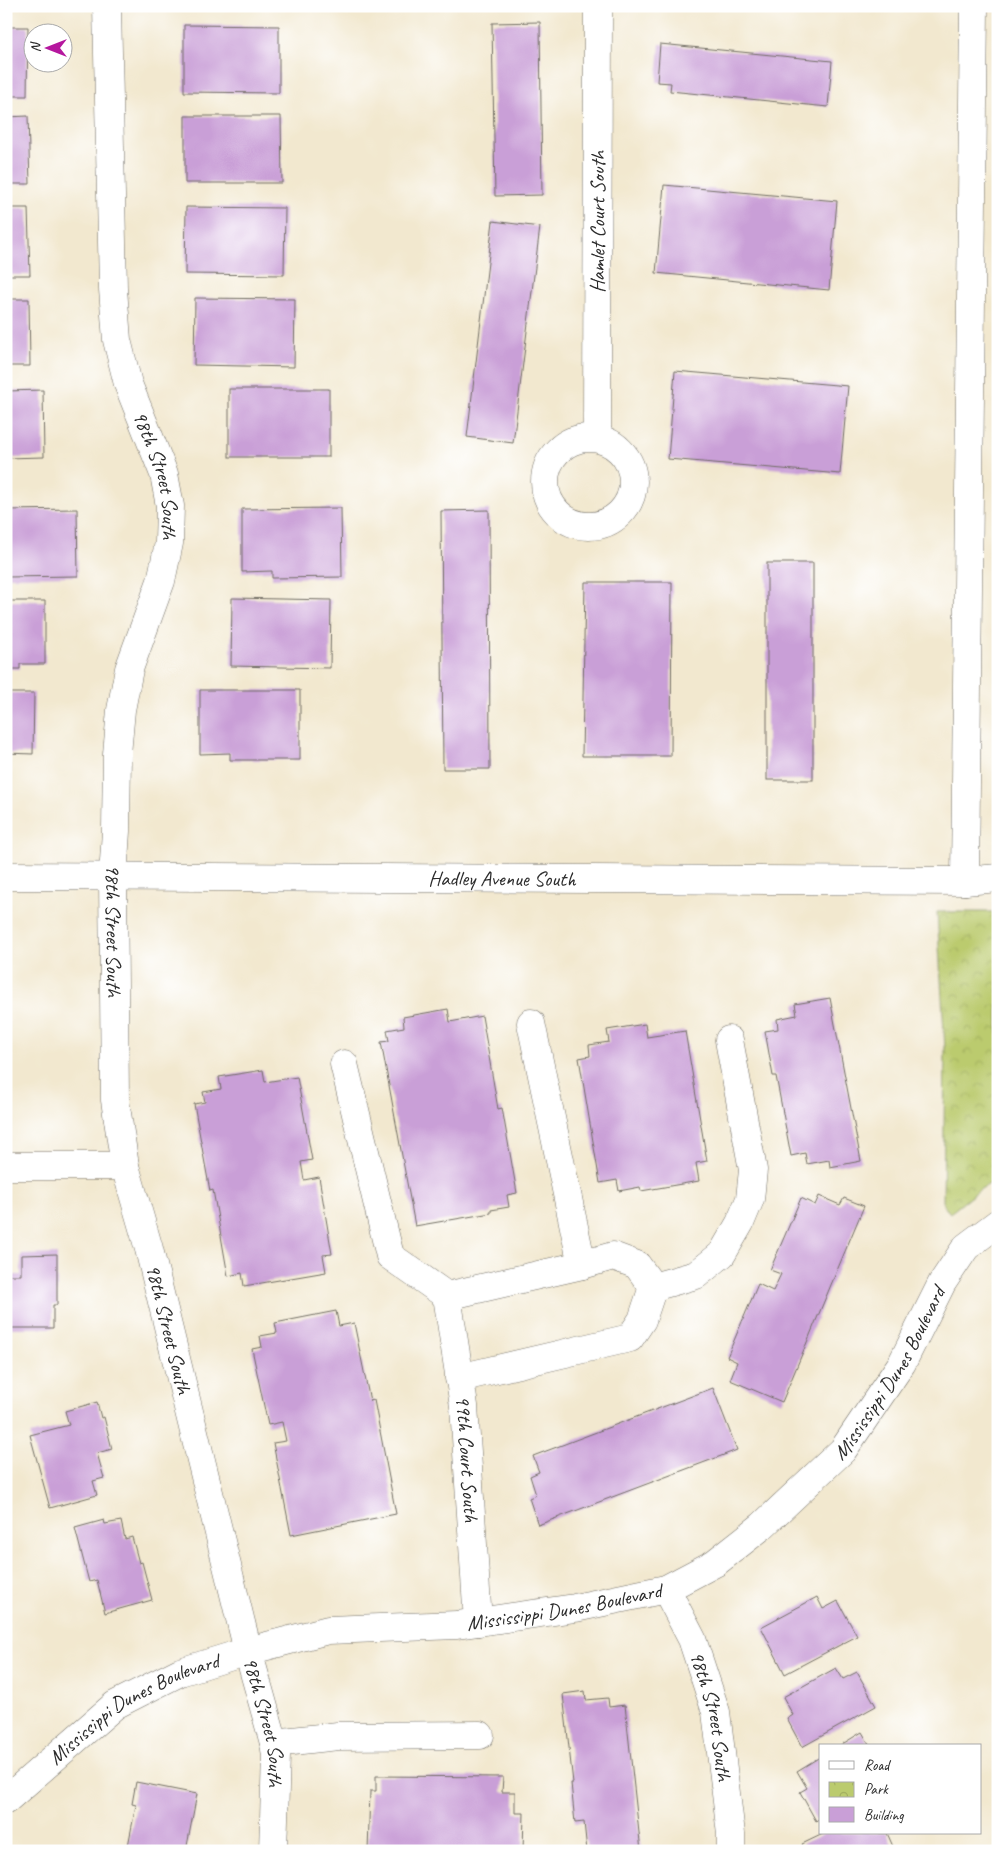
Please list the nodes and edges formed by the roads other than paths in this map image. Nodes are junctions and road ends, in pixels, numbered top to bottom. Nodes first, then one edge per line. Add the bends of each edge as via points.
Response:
1 (107, 6) edge
2 (598, 6) edge
3 (974, 6) edge
4 (597, 438) dead end
5 (6, 876) edge
6 (113, 877) junction
7 (998, 878) edge
8 (965, 881) junction
9 (532, 1023) dead end
10 (730, 1040) dead end
11 (344, 1064) dead end
12 (6, 1166) edge
13 (125, 1166) junction
14 (998, 1223) edge
15 (582, 1265) junction
16 (653, 1287) junction
17 (447, 1296) junction
18 (459, 1378) junction
19 (666, 1589) junction
20 (478, 1622) junction
21 (248, 1651) junction
22 (480, 1735) dead end
23 (274, 1743) junction
24 (6, 1800) edge
25 (273, 1851) edge
26 (731, 1851) edge

1 - 6 street, 98th Street South via 117,340 128,384 164,474 170,506 169,543 161,580 128,670 121,710
2 - 4 street, Hamlet Court South
3 - 8 street
5 - 6 street, Hadley Avenue South
6 - 8 street, Hadley Avenue South
6 - 13 street, 98th Street South via 115,1100
7 - 8 street, Hadley Avenue South
9 - 15 street
10 - 16 street via 753,1170 750,1199 722,1254 696,1275
11 - 17 street via 390,1256
12 - 13 street
13 - 21 street, 98th Street South via 149,1249
14 - 19 street, Mississippi Dunes Boulevard via 966,1247 942,1283 902,1363 843,1450 762,1526 715,1563
15 - 16 street via 613,1256 637,1265
15 - 17 street
16 - 18 street via 642,1320 630,1338
17 - 18 street, 99th Court South
18 - 20 street, 99th Court South via 464,1406
19 - 20 street, Mississippi Dunes Boulevard via 575,1608
19 - 26 street, 98th Street South via 692,1639 716,1712 732,1834
20 - 21 street, Mississippi Dunes Boulevard via 328,1630
21 - 23 street, 98th Street South
21 - 24 street, Mississippi Dunes Boulevard via 180,1672 115,1705
22 - 23 street via 338,1736
23 - 25 street, 98th Street South

